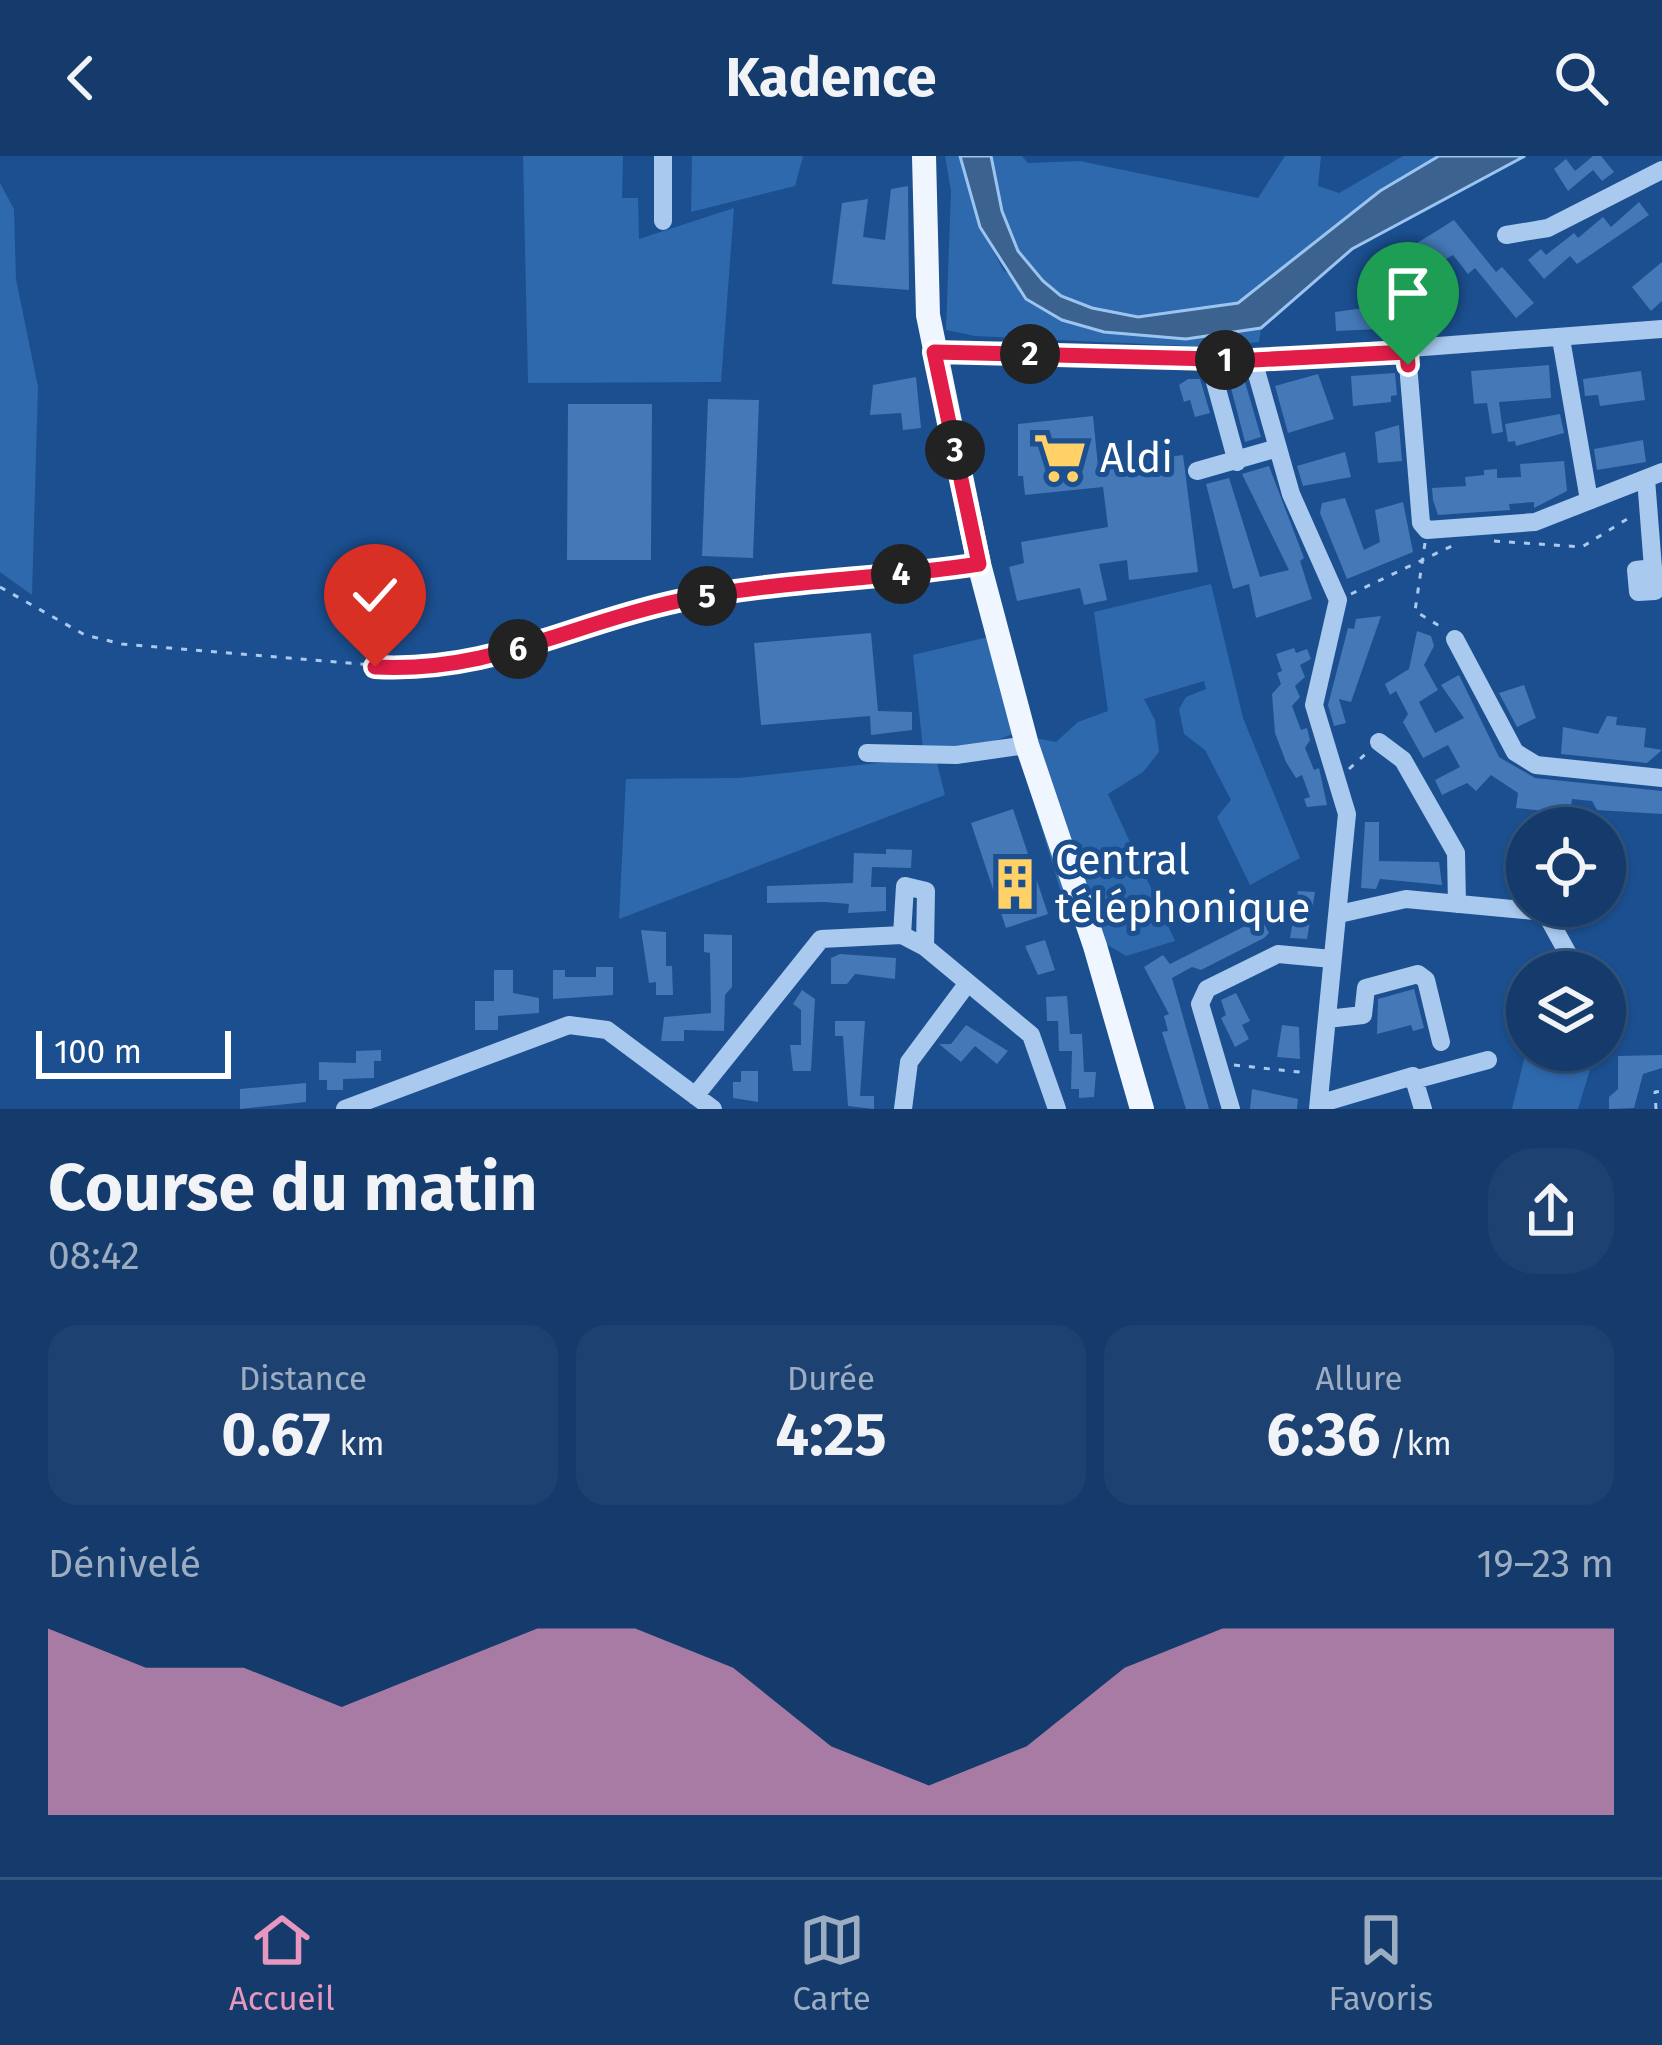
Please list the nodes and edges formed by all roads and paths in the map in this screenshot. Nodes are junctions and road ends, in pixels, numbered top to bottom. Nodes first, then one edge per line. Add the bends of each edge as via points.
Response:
1 (663, 156) edge
2 (924, 156) edge
3 (1662, 170) edge
4 (663, 221) dead end
5 (1506, 235) dead end
6 (1662, 329) edge
7 (1561, 339) junction
8 (934, 352) junction
9 (1407, 352) junction
10 (1209, 360) junction
11 (1253, 360) junction
12 (1278, 448) junction
13 (1237, 462) junction
14 (1197, 471) dead end
15 (1654, 476) edge
16 (1589, 500) junction
17 (1648, 506) junction
18 (1427, 530) junction
19 (1464, 540) dead end
20 (1481, 541) dead end
21 (1421, 560) junction
22 (979, 564) junction
23 (1653, 568) dead end
24 (0, 586) edge
25 (1338, 600) junction
26 (673, 602) joint
27 (1455, 639) joint
28 (1379, 742) joint
29 (1027, 745) junction
30 (867, 753) dead end
31 (1662, 778) edge
32 (1337, 781) junction
33 (1457, 904) junction
34 (1506, 907) edge
35 (1339, 914) junction
36 (902, 935) junction
37 (925, 947) junction
38 (1333, 959) junction
39 (968, 984) junction
40 (1327, 1019) junction
41 (1441, 1042) dead end
42 (1488, 1060) dead end
43 (1219, 1066) junction
44 (1322, 1074) junction
45 (1414, 1081) junction
46 (1662, 1095) edge
47 (695, 1096) junction
48 (401, 1100) edge
49 (1318, 1106) edge
50 (345, 1109) edge
51 (713, 1109) edge
52 (903, 1109) edge
53 (1057, 1109) edge
54 (1142, 1109) edge
55 (1232, 1109) edge
56 (1423, 1109) edge
57 (1656, 1109) edge

1 - 4 street
2 - 8 main road
3 - 5 street via 1548,228
6 - 7 street
7 - 9 street
7 - 16 street
8 - 10 street
8 - 22 main road
9 - 11 street
9 - 18 street
10 - 11 street
10 - 13 street
11 - 12 street
12 - 13 street
12 - 25 street
13 - 14 street
15 - 16 street
15 - 17 street
16 - 18 street via 1534,522
17 - 20 path via 1582,547
17 - 23 street
18 - 21 path
19 - 21 path
21 - 25 path
21 - 27 path via 1415,611
22 - 26 street
22 - 29 main road
24 - 26 path via 85,635 122,644 431,670
25 - 32 street via 1314,705
27 - 31 street via 1515,752 1536,765
28 - 32 path
28 - 33 street via 1403,760 1456,853
29 - 30 street via 956,755
29 - 54 main road
32 - 35 street via 1347,814
33 - 34 street
33 - 35 street via 1406,899
35 - 38 street
36 - 37 street
36 - 37 street via 905,886 919,886 926,891
36 - 47 street via 821,939
37 - 39 street
38 - 40 street
38 - 43 street via 1278,954 1208,988 1200,1004
39 - 52 street via 909,1062
39 - 53 street via 1036,1042
40 - 41 street via 1363,1015 1366,988 1418,974
40 - 44 street
42 - 45 street
43 - 44 path
43 - 55 street
44 - 49 street
45 - 49 street
45 - 56 street
46 - 57 path via 1654,1092
47 - 48 street via 607,1030 568,1025
47 - 51 street
48 - 50 street

